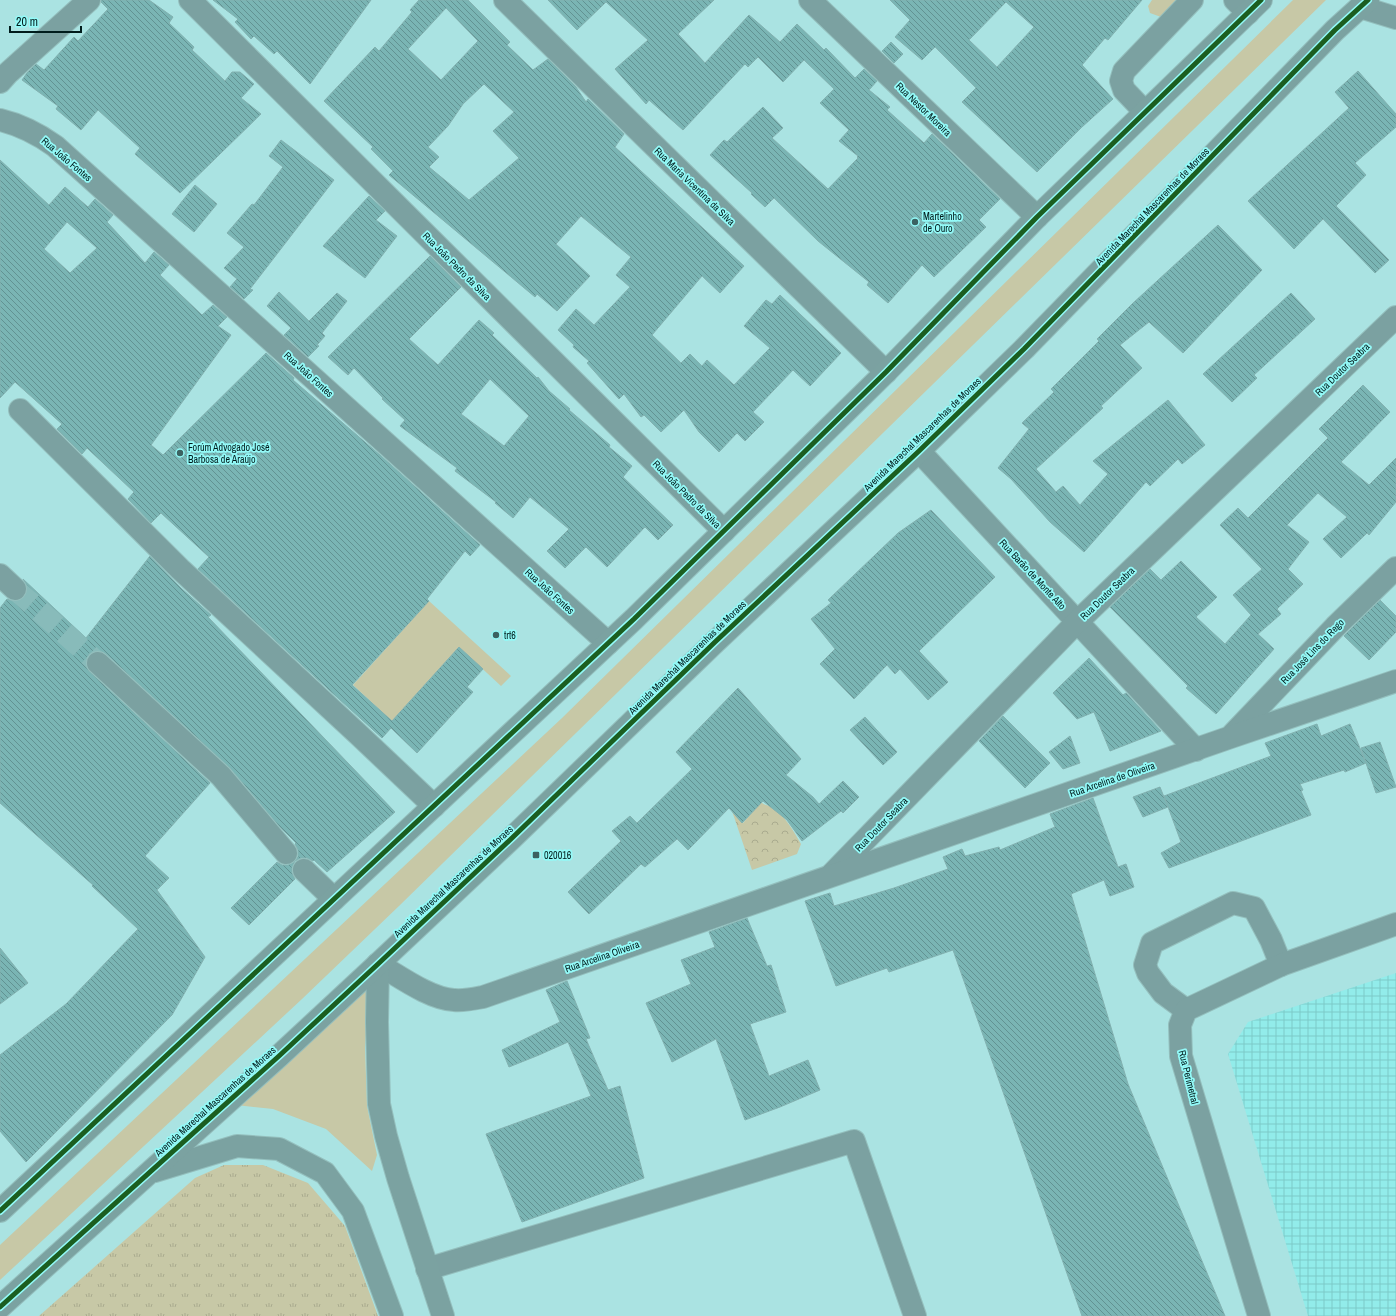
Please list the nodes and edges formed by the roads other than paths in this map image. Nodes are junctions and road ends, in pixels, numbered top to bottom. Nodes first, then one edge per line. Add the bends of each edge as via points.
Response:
1 (89, 0) edge
2 (190, 0) edge
3 (505, 0) edge
4 (810, 0) edge
5 (1192, 0) edge
6 (1248, 4) edge
7 (1364, 4) edge
8 (1396, 18) edge
9 (0, 82) edge
10 (1145, 112) junction
11 (0, 120) edge
12 (1037, 217) junction
13 (1396, 317) edge
14 (886, 372) junction
15 (20, 410) dead end
16 (919, 450) junction
17 (724, 531) junction
18 (1396, 568) edge
19 (1077, 622) junction
20 (608, 643) junction
21 (98, 663) tunnel mouth
22 (1396, 681) edge
23 (1231, 737) junction
24 (1196, 750) junction
25 (434, 806) junction
26 (286, 853) dead end
27 (304, 870) dead end
28 (828, 878) junction
29 (334, 899) junction
30 (1396, 924) edge
31 (378, 964) junction
32 (1281, 965) junction
33 (1186, 1010) junction
34 (148, 1173) junction
35 (5, 1204) edge
36 (427, 1269) junction
37 (0, 1307) edge
38 (392, 1316) edge
39 (443, 1316) edge
40 (915, 1316) edge
41 (1259, 1316) edge

1 - 9 street
2 - 17 street, Rua João Pedro da Silva
3 - 14 street, Rua Maria Vicentina da Silva
4 - 12 street, Rua Nestor Moreira
5 - 10 street via 1124,71 1121,81 1124,90
6 - 10 highway
7 - 8 street
7 - 16 highway, Avenida Marechal Mascarenhas de Moraes via 1335,30 1024,349
10 - 12 highway
11 - 20 street, Rua João Fontes via 29,130 55,146
12 - 14 highway
13 - 19 street, Rua Doutor Seabra
14 - 17 highway
15 - 25 street via 180,570
16 - 19 street, Rua Barão de Monte Alto
16 - 31 highway, Avenida Marechal Mascarenhas de Moraes
17 - 20 highway
18 - 23 street, Rua José Lins do Rego via 1335,627
19 - 24 street, Rua Barão de Monte Alto
19 - 28 street, Rua Doutor Seabra
20 - 25 highway
21 - 26 street via 221,776
22 - 23 street, Rua Arcelina de Oliveira
23 - 24 street, Rua Arcelina de Oliveira
24 - 28 street, Rua Arcelina de Oliveira
25 - 29 highway
27 - 29 street
28 - 31 street, Rua Arcelina Oliveira via 475,999 453,1000 424,991
29 - 35 highway
30 - 32 street
31 - 34 highway, Avenida Marechal Mascarenhas de Moraes
31 - 36 highway via 379,1104 386,1136
32 - 33 street
32 - 33 street via 1254,908 1233,903 1152,943 1145,965 1148,973 1163,993
33 - 41 street, Rua Perimetral via 1180,1025 1181,1056
34 - 37 highway, Avenida Marechal Mascarenhas de Moraes
34 - 38 highway via 237,1146 279,1149 325,1173 353,1211
36 - 39 highway
36 - 40 street via 854,1141

